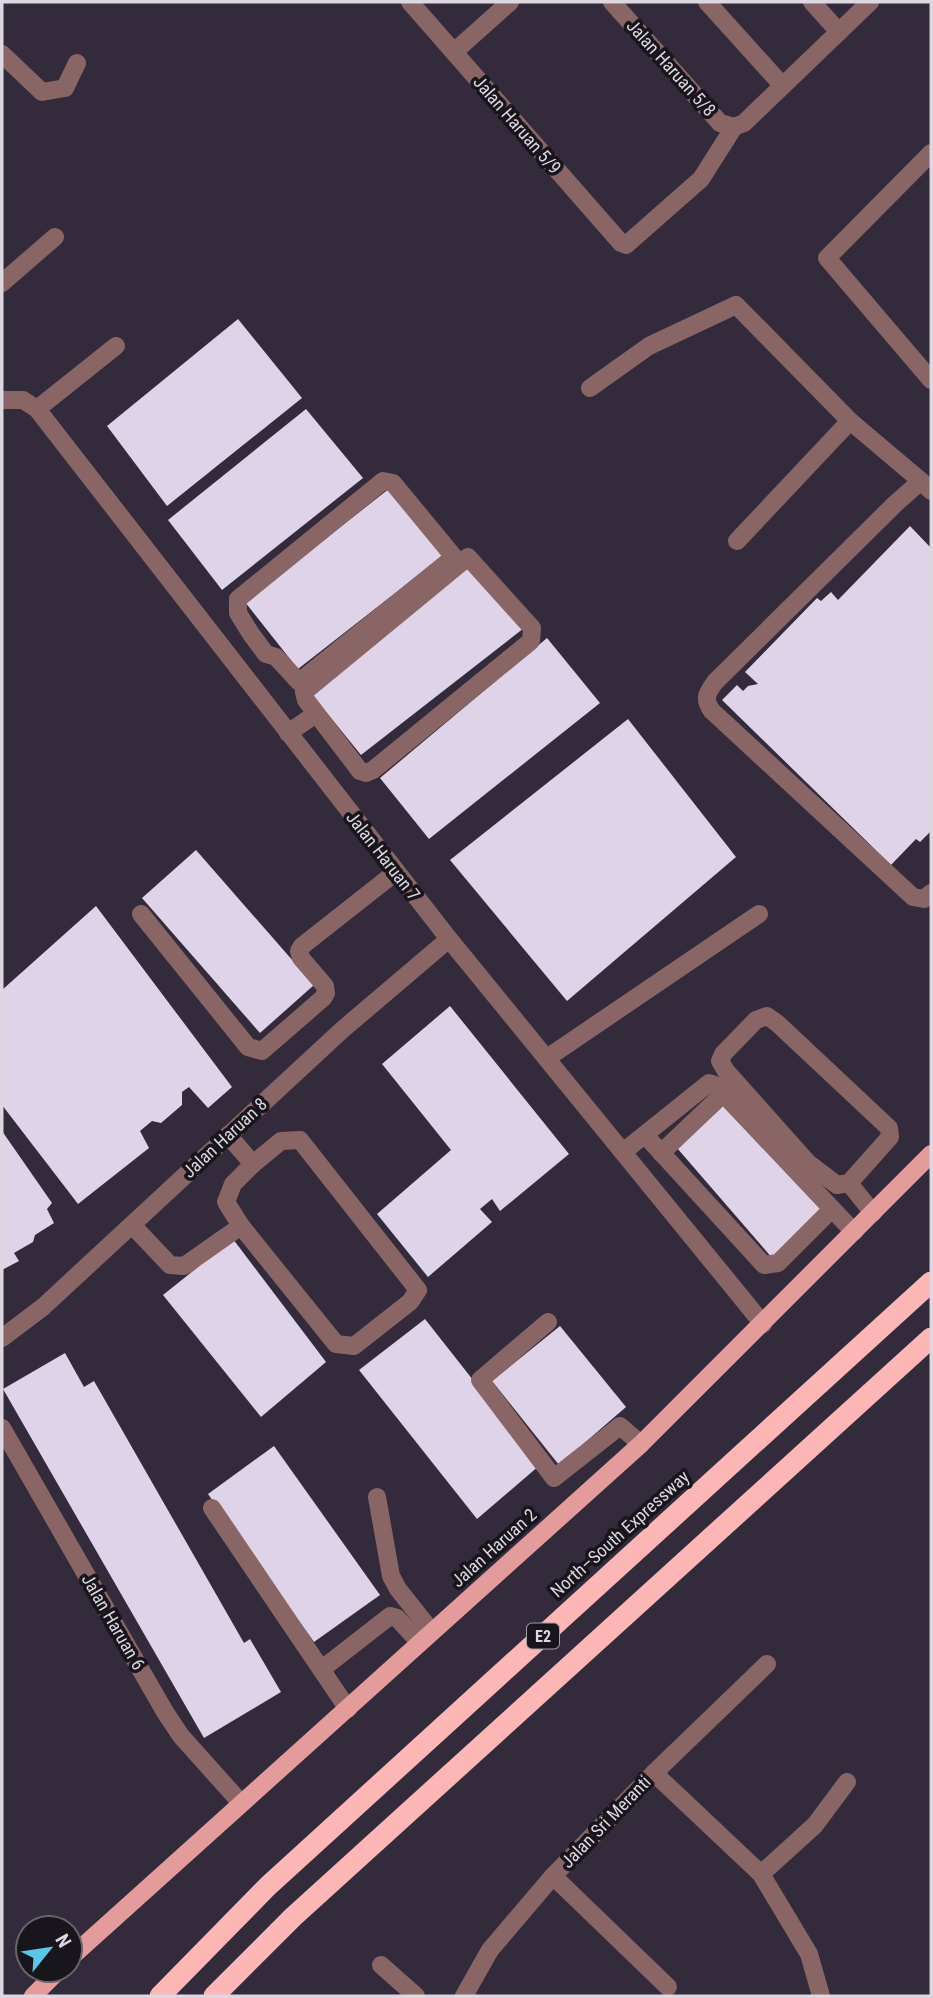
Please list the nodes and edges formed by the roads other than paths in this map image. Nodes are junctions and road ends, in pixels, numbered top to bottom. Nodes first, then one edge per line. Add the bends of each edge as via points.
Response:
1 (410, 2) edge
2 (510, 2) edge
3 (612, 2) edge
4 (707, 2) edge
5 (812, 2) edge
6 (870, 2) edge
7 (839, 32) junction
8 (454, 52) junction
9 (2, 54) edge
10 (76, 63) dead end
11 (782, 85) junction
12 (734, 127) junction
13 (931, 153) edge
14 (55, 237) dead end
15 (2, 283) edge
16 (116, 346) dead end
17 (931, 380) edge
18 (590, 388) dead end
19 (2, 400) edge
20 (37, 409) junction
21 (850, 421) junction
22 (926, 486) edge
23 (737, 541) dead end
24 (251, 634) junction
25 (226, 653) junction
26 (316, 714) junction
27 (288, 733) junction
28 (396, 872) junction
29 (931, 893) edge
30 (141, 914) dead end
31 (759, 914) dead end
32 (449, 939) junction
33 (547, 1058) junction
34 (723, 1094) junction
35 (645, 1135) junction
36 (228, 1136) junction
37 (624, 1152) junction
38 (661, 1153) junction
39 (931, 1154) edge
40 (253, 1164) junction
41 (849, 1183) junction
42 (832, 1209) junction
43 (873, 1213) junction
44 (132, 1225) junction
45 (241, 1226) junction
46 (854, 1232) junction
47 (931, 1282) edge
48 (548, 1322) dead end
49 (763, 1324) junction
50 (2, 1338) edge
51 (931, 1338) edge
52 (2, 1428) edge
53 (641, 1444) junction
54 (377, 1497) dead end
55 (212, 1508) dead end
56 (426, 1637) junction
57 (767, 1664) dead end
58 (322, 1670) junction
59 (348, 1709) junction
60 (654, 1773) junction
61 (847, 1782) dead end
62 (241, 1803) junction
63 (761, 1874) junction
64 (553, 1876) junction
65 (84, 1945) edge
66 (381, 1965) dead end
67 (668, 1987) dead end
68 (160, 1996) edge
69 (214, 1996) edge
70 (416, 1996) edge
71 (464, 1996) edge
72 (821, 1996) edge

1 - 8 street, Jalan Haruan 5/9
2 - 8 street
3 - 12 street, Jalan Haruan 5/8 via 720,123
4 - 11 street
5 - 7 street
6 - 7 street
7 - 11 street
8 - 12 street, Jalan Haruan 5/9 via 621,243 626,244 701,179
9 - 10 street via 42,92 65,88
11 - 12 street via 744,123
13 - 17 street via 827,258
14 - 15 street
16 - 20 street
18 - 21 street via 649,346 736,304
19 - 20 street via 23,400
20 - 25 street, Jalan Haruan 7
21 - 22 street
21 - 23 street
22 - 29 street via 895,503 715,682 706,700 712,711 913,897 924,899
24 - 24 street via 238,614 240,596 383,481 393,483 454,556 299,682
24 - 25 street
25 - 27 street, Jalan Haruan 7
26 - 26 street via 304,692 468,557 532,628 531,641 366,773 356,767
26 - 27 street
27 - 28 street, Jalan Haruan 7
28 - 30 street via 302,946 301,958 326,993 262,1051 248,1047
28 - 32 street, Jalan Haruan 7
31 - 33 street
32 - 33 street, Jalan Haruan 7
32 - 36 street, Jalan Haruan 8
33 - 37 street, Jalan Haruan 7
34 - 35 street via 709,1083
34 - 38 street
34 - 42 street
35 - 37 street
35 - 38 street
36 - 40 street
36 - 44 street, Jalan Haruan 8
37 - 49 street, Jalan Haruan 7
38 - 42 street via 764,1265 778,1263
39 - 43 main road, Jalan Haruan 2
40 - 45 street via 233,1184 226,1202
40 - 45 street via 281,1141 300,1140 418,1290 410,1302 355,1346 336,1343
41 - 41 street via 890,1137 889,1128 777,1023 767,1016 756,1020 720,1061 808,1163 837,1185
41 - 43 street
42 - 46 street
43 - 46 main road, Jalan Haruan 2
44 - 45 street via 170,1265 184,1266
44 - 50 street, Jalan Haruan 8 via 43,1307
46 - 49 main road, Jalan Haruan 2
47 - 68 highway, North–South Expressway / E2 via 268,1886
48 - 53 street via 480,1380 554,1478 620,1426
49 - 53 main road, Jalan Haruan 2
51 - 69 highway, E2 via 293,1917
52 - 62 street, Jalan Haruan 6 via 165,1712
53 - 56 main road, Jalan Haruan 2
54 - 56 street via 391,1576
55 - 58 street
56 - 58 street via 390,1616
56 - 59 main road, Jalan Haruan 2
57 - 60 street, Jalan Sri Meranti
58 - 59 street
59 - 62 main road, Jalan Haruan 2
60 - 63 street
60 - 64 street, Jalan Sri Meranti
61 - 63 street via 815,1825
62 - 65 main road, Jalan Haruan 2
63 - 72 street via 808,1954
64 - 67 street
64 - 71 street, Jalan Sri Meranti via 490,1950
66 - 70 street

